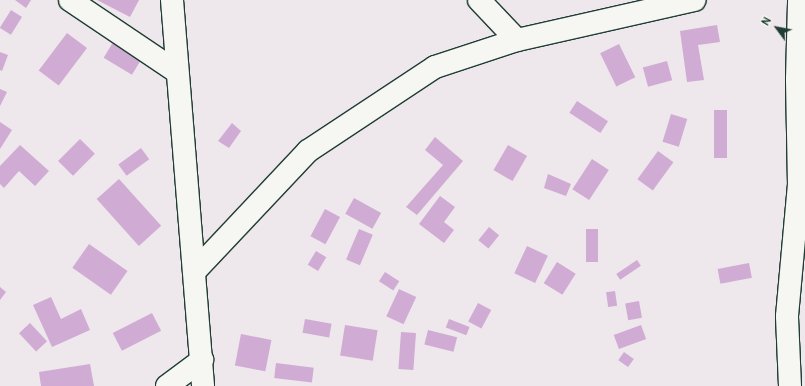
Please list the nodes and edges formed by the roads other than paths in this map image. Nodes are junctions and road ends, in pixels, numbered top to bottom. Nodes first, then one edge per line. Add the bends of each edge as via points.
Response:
1 (70, 0) edge
2 (172, 0) edge
3 (479, 0) edge
4 (695, 0) edge
5 (799, 0) edge
6 (517, 40) junction
7 (177, 72) junction
8 (194, 271) junction
9 (202, 360) junction
10 (167, 386) edge
11 (203, 386) edge
12 (790, 386) edge

1 - 7 street
2 - 7 street
3 - 6 street
4 - 6 street
5 - 12 street via 799,185 787,316
6 - 8 street via 435,67 308,151
7 - 8 street
8 - 9 street
9 - 10 street
9 - 11 street

